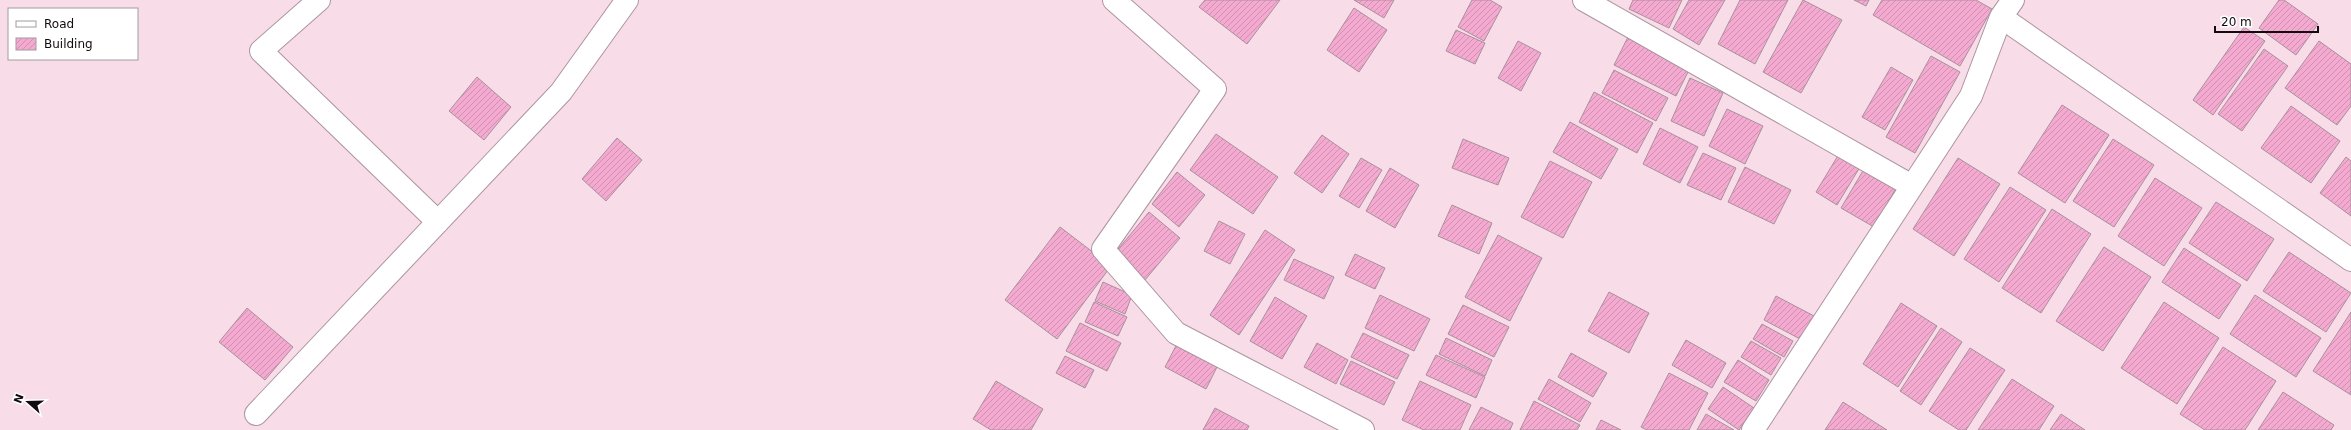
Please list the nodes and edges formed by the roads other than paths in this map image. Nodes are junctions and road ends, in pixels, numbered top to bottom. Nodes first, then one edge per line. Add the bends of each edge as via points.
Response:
1 (319, 0) edge
2 (627, 0) edge
3 (1114, 0) edge
4 (1584, 0) edge
5 (2013, 0) edge
6 (2001, 18) junction
7 (1912, 186) junction
8 (438, 222) junction
9 (2351, 260) edge
10 (256, 414) dead end
11 (1362, 430) edge
12 (1753, 430) edge

1 - 8 street via 261,51
2 - 8 street via 561,92
3 - 11 street via 1215,89 1103,249 1176,332
4 - 7 street
5 - 6 street
6 - 7 street via 1971,96
6 - 9 street
7 - 12 street
8 - 10 street

